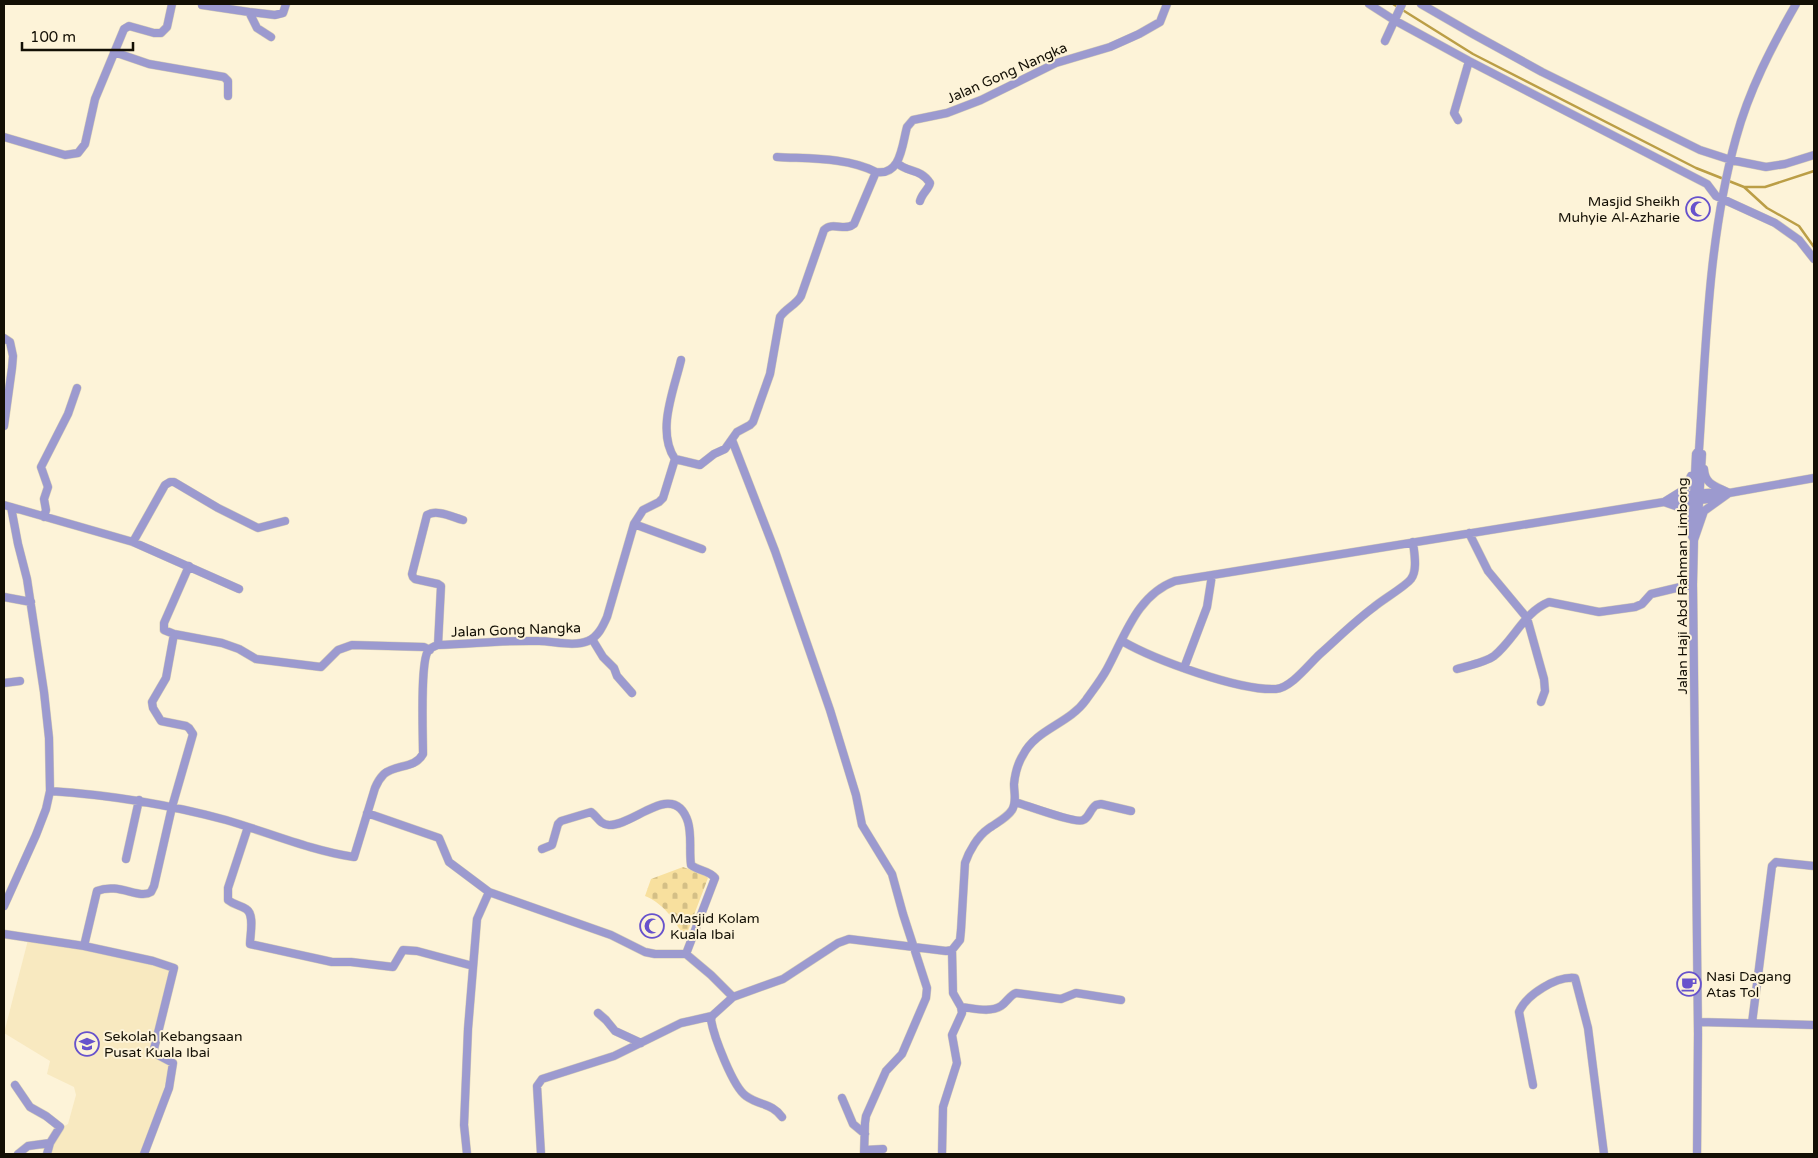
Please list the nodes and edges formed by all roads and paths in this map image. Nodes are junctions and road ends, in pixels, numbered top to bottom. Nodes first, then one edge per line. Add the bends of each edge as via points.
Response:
1 (172, 4) edge
2 (200, 4) edge
3 (286, 4) edge
4 (1167, 4) edge
5 (1369, 4) edge
6 (1402, 4) edge
7 (1421, 4) edge
8 (1796, 4) edge
9 (249, 12) junction
10 (1394, 19) junction
11 (271, 37) dead end
12 (1385, 41) dead end
13 (114, 52) junction
14 (1469, 61) junction
15 (228, 96) dead end
16 (1458, 120) dead end
17 (4, 137) edge
18 (1814, 155) edge
19 (777, 157) dead end
20 (1731, 160) junction
21 (897, 163) junction
22 (876, 172) junction
23 (1724, 196) junction
24 (920, 201) dead end
25 (1814, 260) edge
26 (4, 338) edge
27 (682, 360) dead end
28 (77, 388) dead end
29 (4, 426) edge
30 (732, 440) junction
31 (1699, 453) junction
32 (674, 462) junction
33 (1814, 478) edge
34 (1726, 493) junction
35 (1696, 497) junction
36 (1666, 502) junction
37 (7, 506) edge
38 (44, 518) junction
39 (463, 520) dead end
40 (285, 521) dead end
41 (634, 524) junction
42 (1470, 534) junction
43 (1694, 537) junction
44 (133, 542) junction
45 (1413, 542) junction
46 (702, 550) dead end
47 (189, 566) junction
48 (1212, 575) junction
49 (1693, 584) junction
50 (239, 589) dead end
51 (4, 597) edge
52 (31, 602) junction
53 (1527, 618) junction
54 (174, 634) junction
55 (592, 639) junction
56 (1122, 641) junction
57 (438, 645) junction
58 (430, 650) junction
59 (1184, 668) junction
60 (1457, 669) dead end
61 (20, 681) dead end
62 (4, 683) edge
63 (632, 693) dead end
64 (1541, 702) dead end
65 (50, 791) junction
66 (138, 800) junction
67 (1015, 802) junction
68 (172, 808) junction
69 (1132, 811) dead end
70 (367, 814) junction
71 (248, 827) junction
72 (542, 849) dead end
73 (126, 859) dead end
74 (1814, 866) edge
75 (489, 892) junction
76 (4, 906) edge
77 (4, 934) edge
78 (84, 946) junction
79 (913, 946) junction
80 (952, 950) junction
81 (686, 954) junction
82 (473, 966) junction
83 (732, 997) junction
84 (1121, 1000) dead end
85 (961, 1007) junction
86 (598, 1013) dead end
87 (712, 1016) junction
88 (1698, 1022) junction
89 (1752, 1023) junction
90 (1814, 1024) edge
91 (641, 1043) junction
92 (15, 1085) dead end
93 (1533, 1085) dead end
94 (842, 1098) dead end
95 (782, 1117) dead end
96 (864, 1134) junction
97 (50, 1143) junction
98 (883, 1149) dead end
99 (864, 1152) edge
100 (18, 1154) edge
101 (48, 1154) edge
102 (144, 1154) edge
103 (467, 1154) edge
104 (541, 1154) edge
105 (942, 1154) edge
106 (1604, 1154) edge
107 (1696, 1154) edge

1 - 13 street via 164,30 158,34 126,27
2 - 9 street
3 - 9 street via 278,15
4 - 21 street, Jalan Gong Nangka via 1160,22 1139,34 1056,64 947,113 913,120 907,127
5 - 10 street
6 - 10 street
7 - 20 street via 1542,72 1700,150
8 - 20 street via 1750,97
9 - 11 street via 257,28
10 - 12 street
10 - 14 street
13 - 15 street via 149,64 224,77 228,81
13 - 17 street via 93,104 85,144 78,153 65,155
14 - 16 street via 1454,113
14 - 23 street via 1707,184 1714,194
18 - 20 street via 1766,167
19 - 22 street via 834,160
20 - 23 street
21 - 22 street via 891,170
21 - 24 street via 920,172 930,183
22 - 30 street via 854,224 846,228 832,225 824,230 801,296 780,316 770,374 755,419 737,432
23 - 25 street via 1775,223 1798,240
23 - 31 street via 1711,277
26 - 29 street via 10,342 13,356
27 - 32 street via 668,415 668,436
28 - 38 street via 68,414 41,467 48,486
30 - 32 street via 725,449 702,464
30 - 79 street via 827,700 862,825 892,874
31 - 34 street via 1707,482
31 - 35 street, Jalan Haji Abd Rahman Limbong
31 - 36 street via 1688,485
32 - 41 street, Jalan Gong Nangka via 663,498 643,510
33 - 34 street
34 - 35 street
34 - 43 street via 1704,511
35 - 36 street
35 - 43 street, Jalan Haji Abd Rahman Limbong
36 - 42 street
36 - 43 street via 1684,509
37 - 38 street
37 - 52 street
38 - 44 street
39 - 57 street via 438,512 427,515 412,574 415,579 441,586
40 - 44 street via 258,528 170,482 165,485
41 - 46 street
41 - 55 street, Jalan Gong Nangka via 607,617 602,629
42 - 45 street
42 - 53 street via 1488,571
43 - 49 street, Jalan Haji Abd Rahman Limbong
44 - 47 street
45 - 48 street
45 - 59 street via 1414,570 1411,579 1373,608 1289,685 1278,689 1240,684
47 - 50 street
47 - 54 street via 164,623 164,630
48 - 56 street via 1175,581 1157,589 1142,605
48 - 59 street via 1207,607
49 - 53 street via 1651,594 1636,607 1599,612 1549,602
49 - 88 street, Jalan Haji Abd Rahman Limbong
51 - 52 street
52 - 65 street via 49,738
53 - 60 street via 1493,657
53 - 64 street via 1544,679 1545,691
54 - 58 street via 222,643 256,659 321,666 338,650 352,645 424,647
54 - 68 street via 166,678 152,702 157,718 186,726 192,734
55 - 57 street, Jalan Gong Nangka via 575,643 539,640
55 - 63 street
56 - 59 street
56 - 67 street via 1106,671 1079,708 1037,737 1026,750 1016,774
57 - 58 street, Jalan Gong Nangka
58 - 70 street via 424,667 423,754 415,764 399,766 385,773 375,788
61 - 62 street
65 - 66 street
65 - 76 street via 36,835
66 - 68 street
66 - 73 street
67 - 69 street via 1080,821 1092,808 1101,804
67 - 80 street via 1010,814 984,832 966,858 962,930 960,940
68 - 71 street
68 - 78 street via 151,892 143,895 115,888 97,891
70 - 71 street via 354,857
70 - 75 street via 439,838 449,862
71 - 82 street via 228,888 228,900 251,914 250,944 332,962 393,967 403,950
72 - 81 street via 552,845 558,824 568,819 591,812 600,822 611,825 658,806 679,806 688,822 691,865 715,878
74 - 89 street via 1776,862 1772,866
75 - 81 street via 605,932 645,952
75 - 82 street via 477,919
77 - 78 street
78 - 102 street via 174,968 154,1049 156,1054 173,1062 169,1088
79 - 80 street
79 - 83 street via 844,940 784,980
79 - 96 street via 927,995 902,1054 884,1073 866,1116
80 - 85 street via 953,993
81 - 83 street
82 - 103 street via 464,1125
83 - 87 street
84 - 85 street via 1076,993 1061,999 1016,993 992,1010
85 - 105 street via 961,1018 952,1037 957,1063 942,1112
86 - 91 street via 615,1031
87 - 91 street via 681,1023
87 - 95 street via 711,1023 723,1056 739,1088 754,1101 773,1106
88 - 89 street
88 - 107 street, Jalan Haji Abd Rahman Limbong
89 - 90 street
91 - 104 street via 539,1082
92 - 97 street via 30,1107 60,1127
93 - 106 street via 1519,1012 1522,1003 1544,987 1568,977 1575,978 1588,1028
94 - 96 street via 854,1124
96 - 99 street
97 - 100 street via 28,1146
97 - 101 street
98 - 99 street

